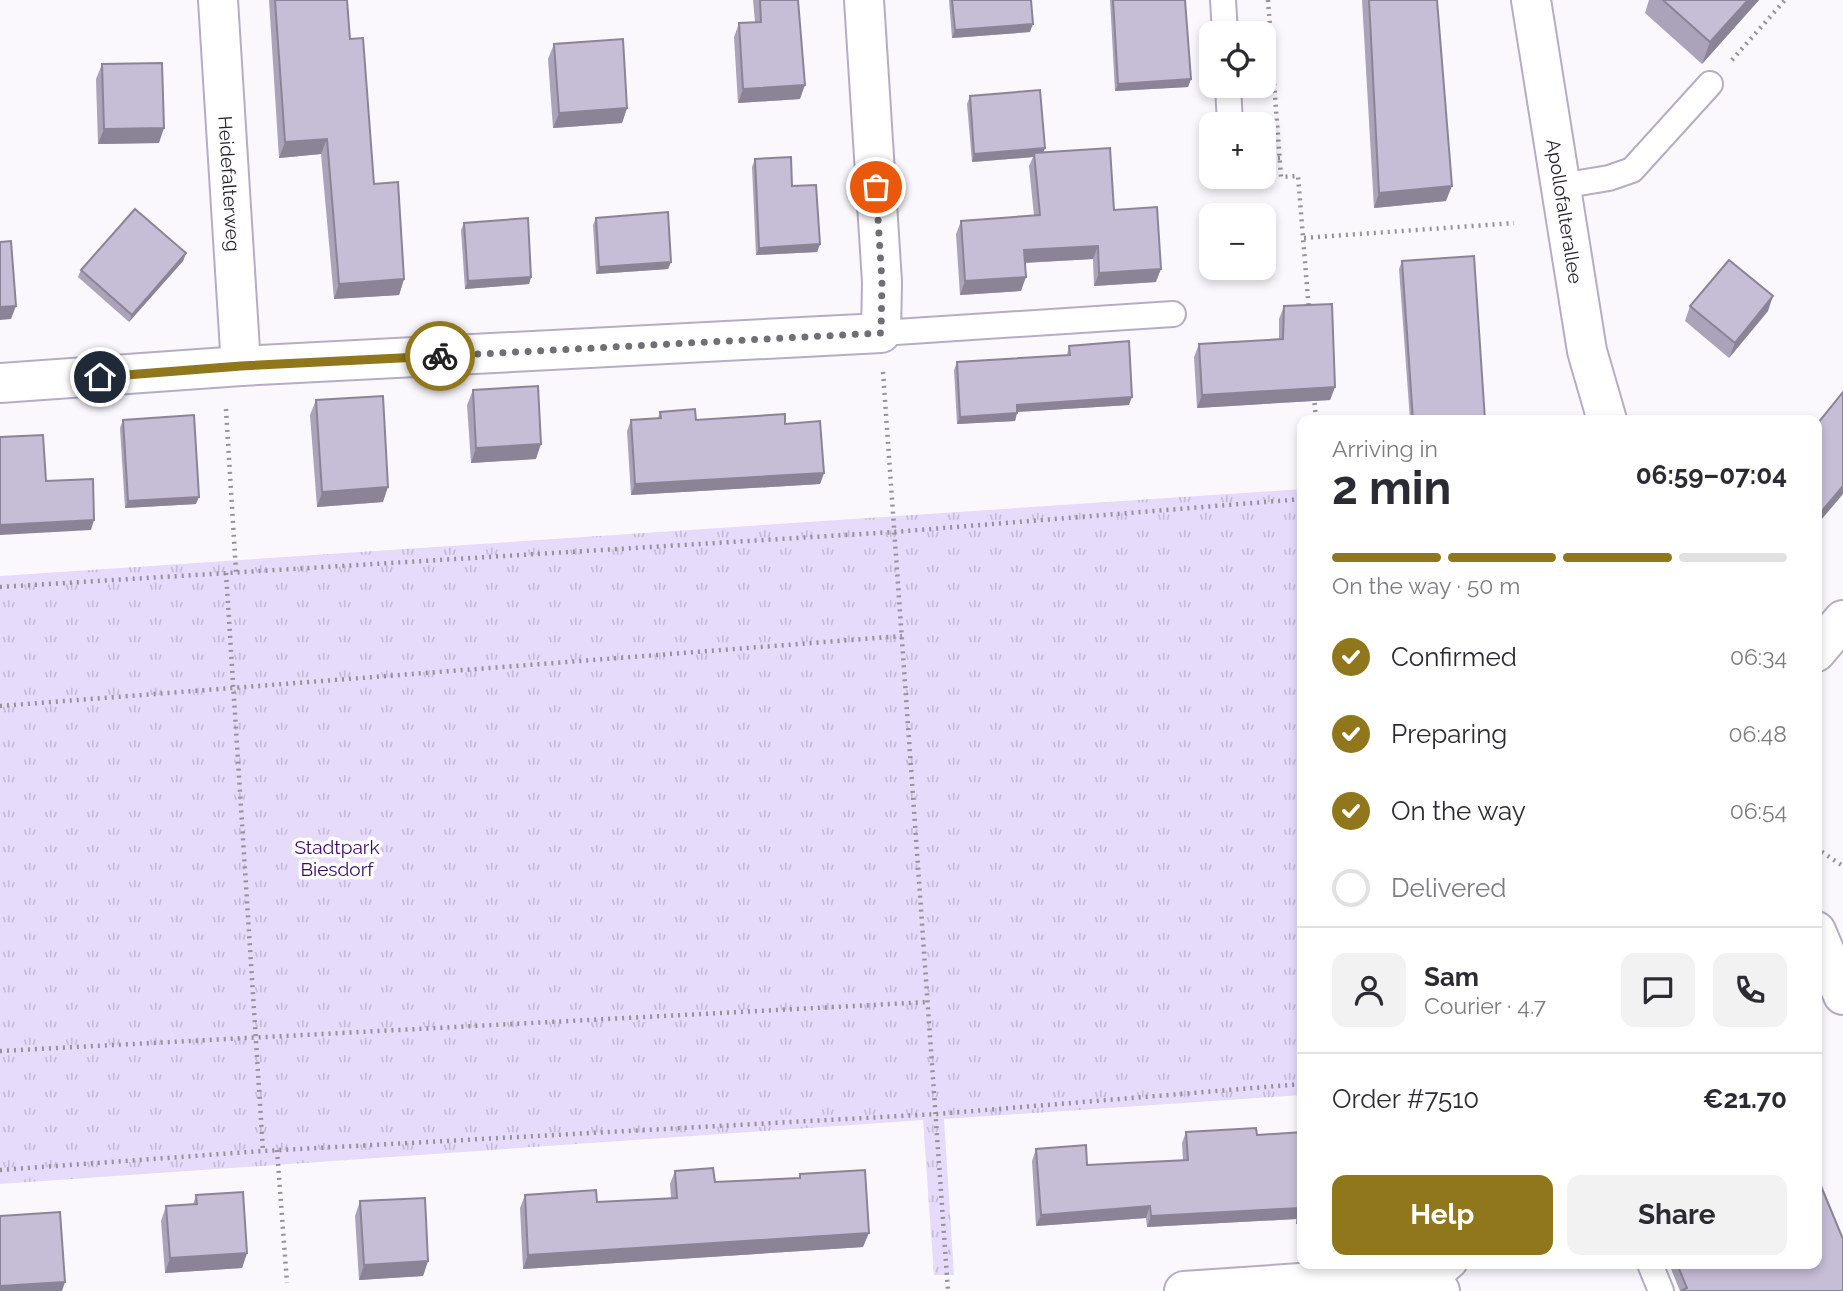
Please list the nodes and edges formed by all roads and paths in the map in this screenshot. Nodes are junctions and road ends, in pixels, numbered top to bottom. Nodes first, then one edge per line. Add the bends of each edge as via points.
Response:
1 (218, 0) edge
2 (864, 0) edge
3 (1223, 0) edge
4 (1268, 0) edge
5 (1531, 0) edge
6 (1785, 0) edge
7 (1224, 21) edge
8 (1730, 62) dead end
9 (1710, 84) dead end
10 (1276, 158) edge
11 (1279, 158) junction
12 (1561, 186) junction
13 (1514, 223) dead end
14 (1304, 238) junction
15 (1173, 314) dead end
16 (1309, 316) edge
17 (881, 333) junction
18 (232, 367) junction
19 (0, 383) edge
20 (1314, 394) edge
21 (1316, 415) edge
22 (1606, 415) edge
23 (1297, 499) edge
24 (894, 532) junction
25 (236, 572) junction
26 (226, 573) junction
27 (0, 587) edge
28 (1843, 621) edge
29 (902, 636) junction
30 (1822, 645) edge
31 (233, 688) junction
32 (0, 706) edge
33 (1822, 852) edge
34 (1843, 866) edge
35 (1822, 945) edge
36 (1843, 995) edge
37 (929, 1002) junction
38 (256, 1036) junction
39 (0, 1051) edge
40 (1297, 1084) edge
41 (937, 1114) junction
42 (277, 1150) junction
43 (263, 1151) junction
44 (0, 1170) edge
45 (1652, 1269) edge
46 (1442, 1278) edge
47 (287, 1283) dead end
48 (948, 1291) edge
49 (1184, 1291) edge
50 (1661, 1291) edge

1 - 18 street, Heidefalterweg
2 - 17 street via 882,282
3 - 7 lane
4 - 11 path
5 - 12 street, Apollofalterallee
6 - 8 path
9 - 12 lane via 1632,170
10 - 11 path
11 - 14 path via 1281,177 1298,176
12 - 22 street, Apollofalterallee via 1587,351
13 - 14 path
14 - 16 path
15 - 17 lane
17 - 18 street
17 - 24 path
18 - 19 street
18 - 25 path
20 - 21 path
23 - 24 path
24 - 25 path
24 - 29 path
25 - 26 path
26 - 27 path
26 - 31 path
28 - 30 street
29 - 31 path
29 - 37 path
31 - 32 path
31 - 38 path
33 - 34 path
35 - 36 street
37 - 38 path
37 - 41 path
38 - 39 path
38 - 43 path
40 - 41 path
41 - 42 path
41 - 48 path
42 - 43 path
42 - 47 path
43 - 44 path
45 - 50 lane
46 - 49 street via 1402,1276

